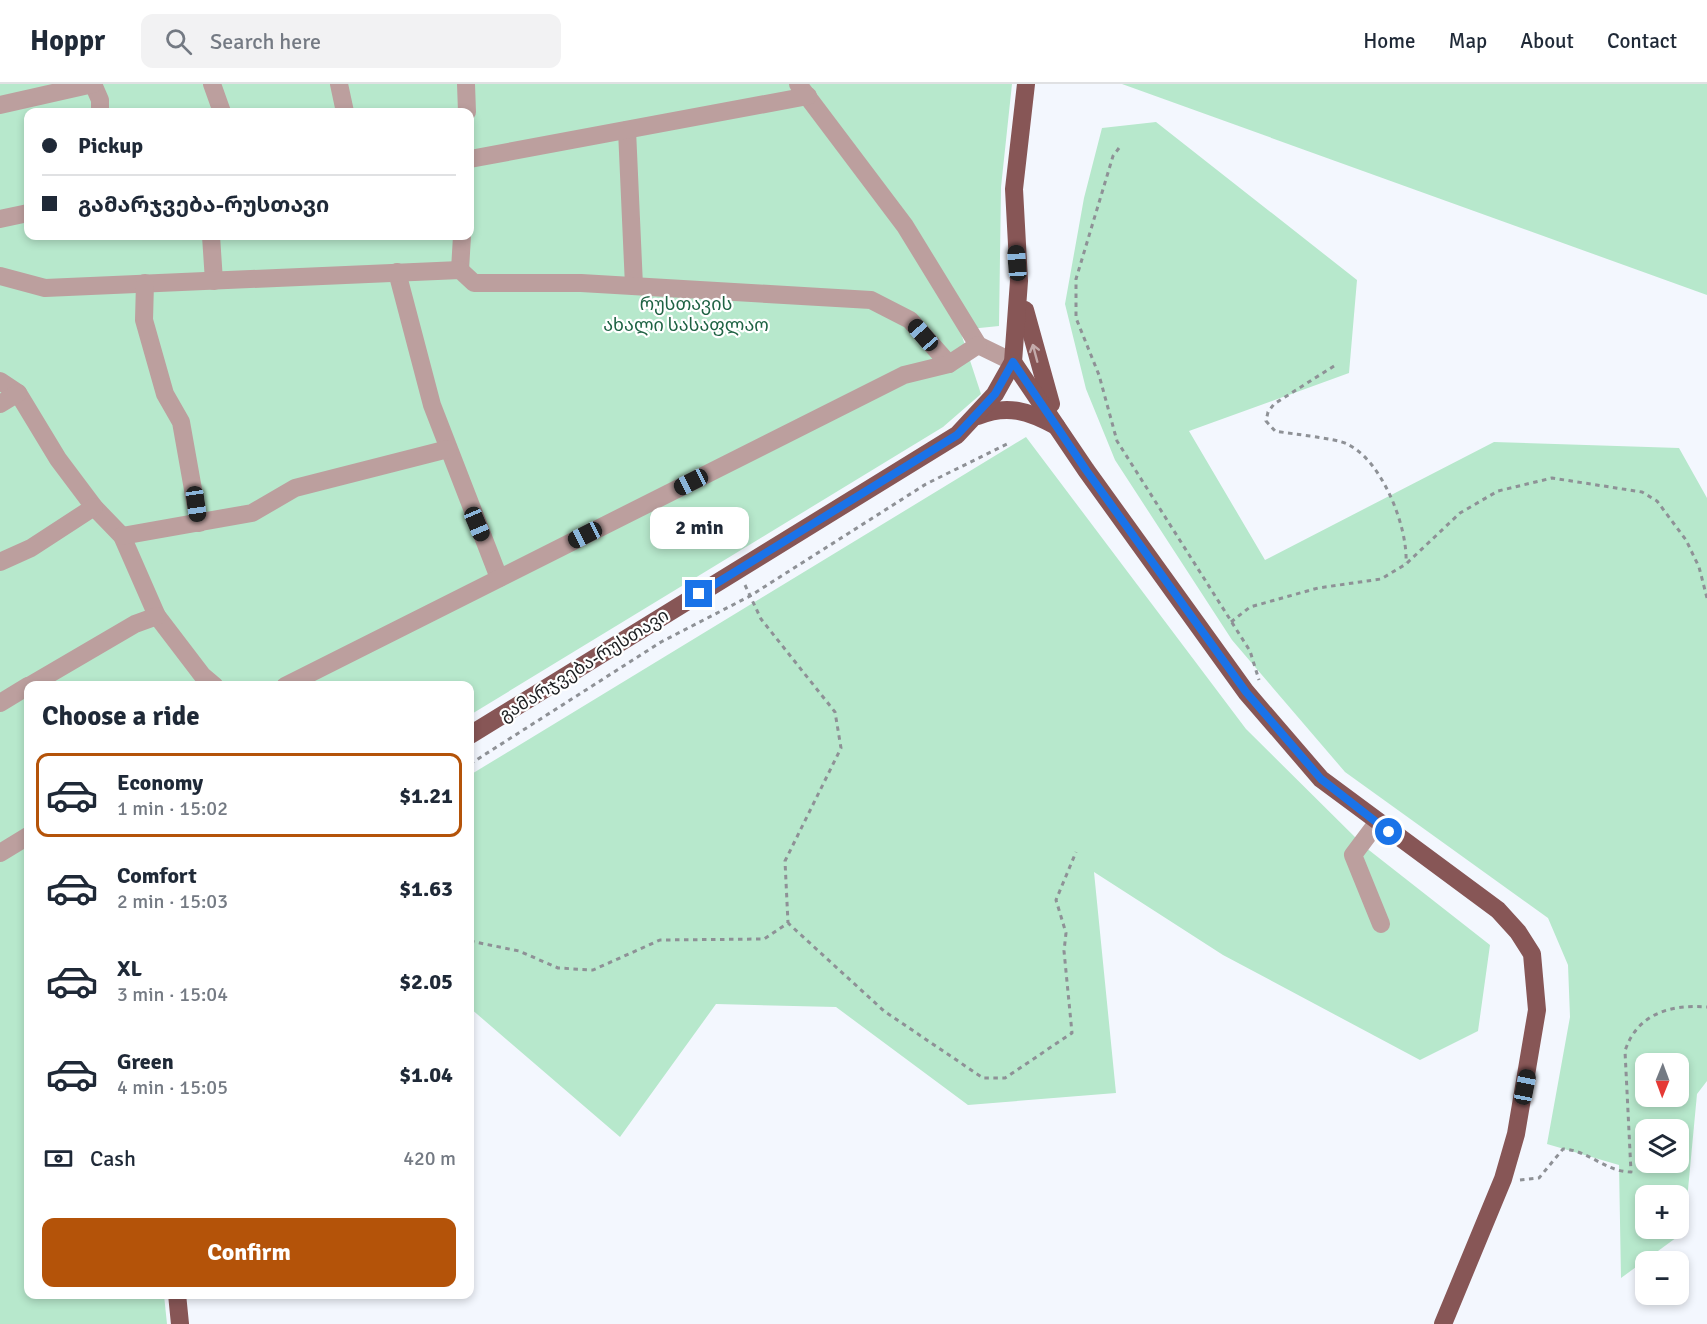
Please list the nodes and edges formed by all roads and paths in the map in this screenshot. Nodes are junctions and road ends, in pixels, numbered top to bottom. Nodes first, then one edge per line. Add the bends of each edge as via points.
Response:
1 (93, 84) edge
2 (212, 84) edge
3 (339, 84) edge
4 (466, 84) edge
5 (1026, 84) edge
6 (803, 90) edge
7 (0, 105) edge
8 (100, 108) edge
9 (221, 108) edge
10 (344, 108) edge
11 (468, 108) edge
12 (627, 130) junction
13 (1119, 148) dead end
14 (474, 158) edge
15 (24, 214) edge
16 (0, 219) edge
17 (211, 240) edge
18 (462, 240) edge
19 (460, 270) junction
20 (397, 273) junction
21 (0, 276) edge
22 (214, 281) junction
23 (1019, 281) junction
24 (145, 284) junction
25 (634, 286) junction
26 (978, 345) junction
27 (1013, 362) junction
28 (949, 364) junction
29 (1334, 366) dead end
30 (0, 381) edge
31 (18, 393) junction
32 (0, 404) edge
33 (976, 416) junction
34 (1060, 428) junction
35 (1007, 444) dead end
36 (448, 449) junction
37 (94, 507) junction
38 (199, 523) junction
39 (122, 536) junction
40 (0, 562) edge
41 (1406, 564) junction
42 (737, 570) junction
43 (500, 578) junction
44 (750, 596) junction
45 (1707, 598) edge
46 (157, 616) junction
47 (1231, 622) junction
48 (38, 681) edge
49 (209, 681) edge
50 (295, 681) edge
51 (24, 689) edge
52 (0, 703) edge
53 (1258, 705) junction
54 (474, 733) edge
55 (474, 761) edge
56 (1377, 823) junction
57 (24, 838) edge
58 (1076, 852) dead end
59 (0, 853) edge
60 (788, 923) junction
61 (1381, 924) dead end
62 (474, 942) edge
63 (1707, 1007) edge
64 (1503, 1179) junction
65 (178, 1299) edge
66 (180, 1324) edge
67 (1443, 1324) edge

1 - 7 street
1 - 8 street
2 - 9 street
3 - 10 street
4 - 11 street
5 - 23 main road via 1014,189
6 - 12 street
6 - 26 street via 905,226
12 - 14 street
12 - 25 street
13 - 47 path via 1113,156 1076,279 1076,318 1099,375 1117,441
15 - 16 street
17 - 22 street
18 - 19 street
19 - 20 street
19 - 25 street via 474,283
20 - 22 street
20 - 36 street via 432,405
21 - 24 street via 45,288
22 - 24 street
23 - 27 main road
34 -> 23 main road via 1044,385
24 - 38 street via 144,320 165,394 181,422
25 - 28 street via 872,300 910,320
26 - 27 street
26 - 28 street
27 - 33 main road, გამარჯვება-რუსთავი via 995,394
27 - 34 main road
28 - 43 street via 904,375
29 - 41 path via 1274,404 1266,421 1275,431 1347,444 1374,466 1400,519
30 - 31 street
31 - 32 street
31 - 37 street via 58,459
33 - 34 main road via 1016,409 1032,412
33 - 42 main road, გამარჯვება-რუსთავი via 957,435
34 - 53 main road via 1086,470
35 - 44 path via 926,484
36 - 38 street via 296,488 252,513
36 - 43 street
37 - 39 street
37 - 40 street via 32,548
38 - 39 street
39 - 46 street
41 - 45 path via 1460,513 1498,491 1552,478 1642,492 1657,501 1686,540 1699,567
41 - 47 path via 1381,579 1318,588 1250,607
42 - 44 path
42 - 54 main road, გამარჯვება-რუსთავი
43 - 50 street
44 - 55 path via 662,642
44 - 60 path via 761,619 835,712 841,748 785,861
46 - 48 street via 135,624
46 - 49 street
47 - 53 path via 1250,651 1260,686
51 - 52 street
53 - 56 main road via 1321,779
56 - 61 street via 1353,855
56 - 64 main road via 1498,910 1532,954 1536,1010 1516,1134
57 - 59 street
58 - 60 path via 1056,900 1066,933 1064,951 1072,1034 1005,1078 982,1077 884,1011
60 - 62 path via 764,939 660,940 593,970 558,969 519,951
63 - 64 path via 1666,1008 1641,1022 1630,1036 1625,1051 1631,1172 1618,1172 1574,1149 1563,1149 1539,1178
64 - 67 main road
65 - 66 main road

